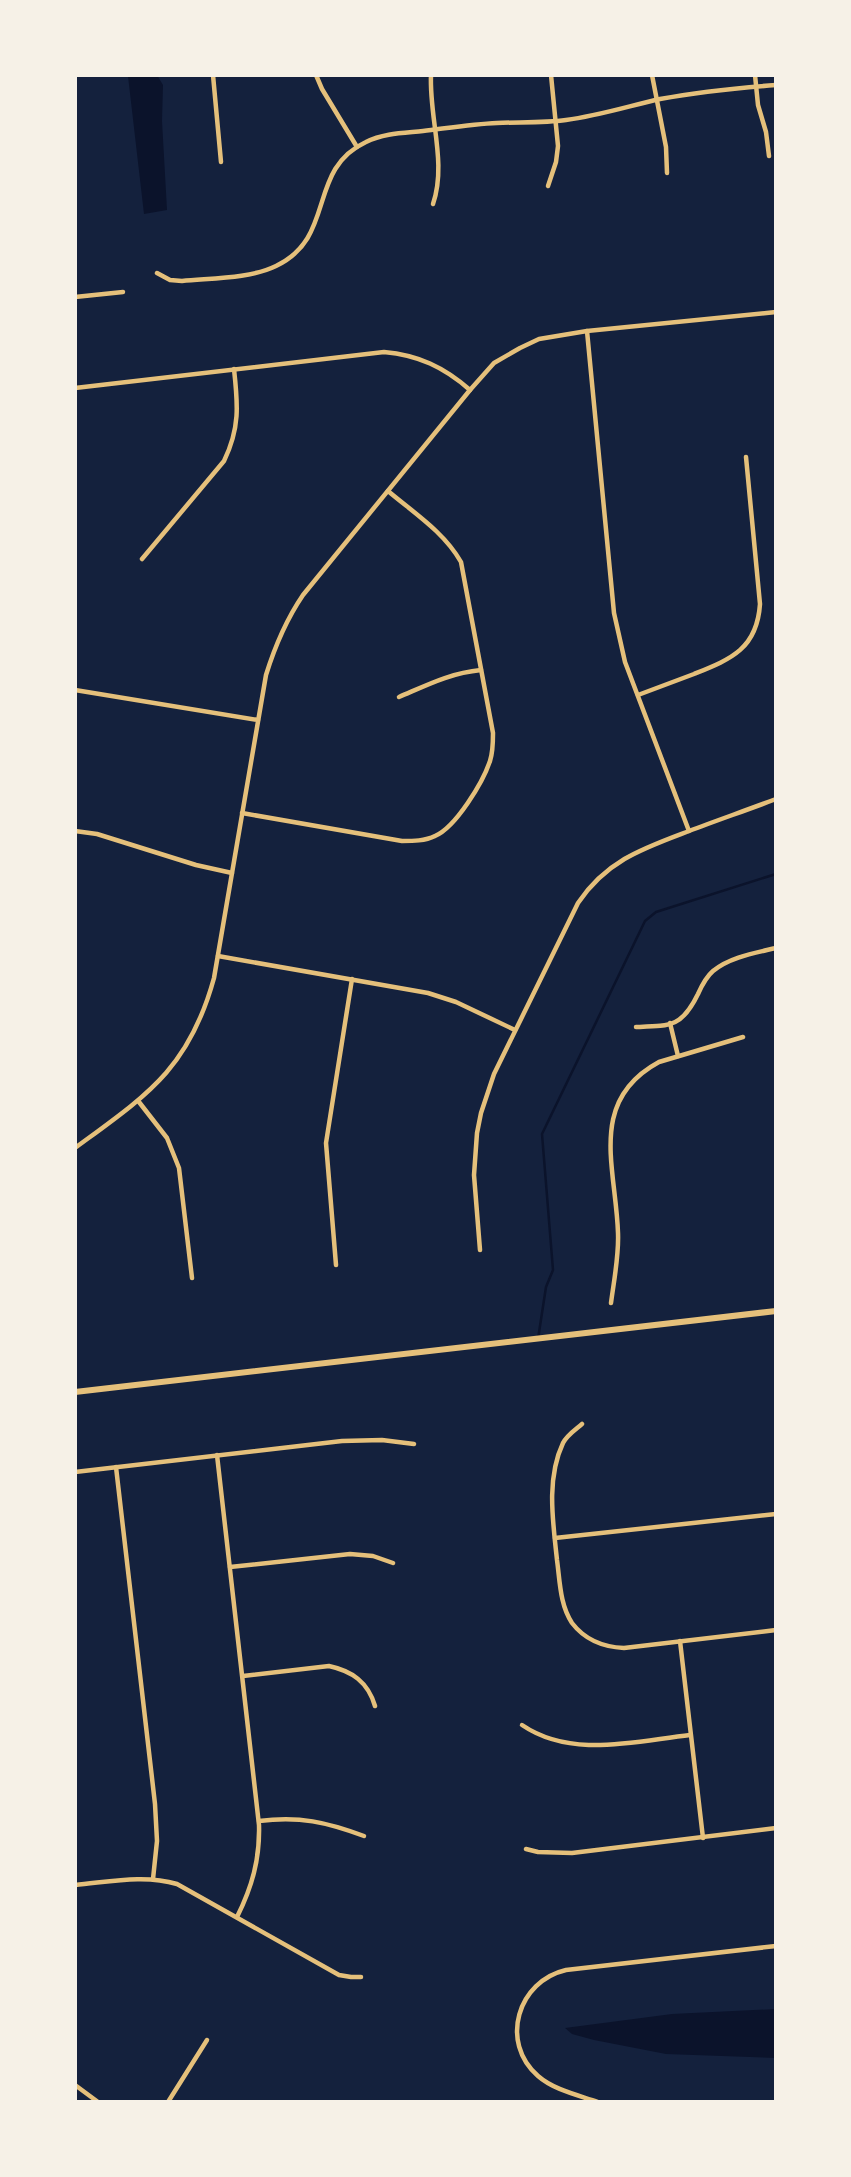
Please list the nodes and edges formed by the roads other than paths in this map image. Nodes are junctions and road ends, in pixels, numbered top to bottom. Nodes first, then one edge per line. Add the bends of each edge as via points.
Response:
1 (213, 75) edge
2 (316, 75) edge
3 (431, 75) edge
4 (551, 75) edge
5 (652, 75) edge
6 (755, 75) edge
7 (776, 85) edge
8 (756, 86) junction
9 (657, 100) junction
10 (555, 121) junction
11 (433, 129) junction
12 (357, 147) junction
13 (769, 156) dead end
14 (221, 162) dead end
15 (667, 173) dead end
16 (548, 186) dead end
17 (433, 204) dead end
18 (158, 273) dead end
19 (123, 292) dead end
20 (75, 298) edge
21 (776, 312) edge
22 (587, 331) junction
23 (234, 369) junction
24 (75, 388) edge
25 (470, 390) junction
26 (746, 457) dead end
27 (388, 491) junction
28 (142, 559) dead end
29 (481, 670) junction
30 (75, 690) edge
31 (638, 695) junction
32 (399, 697) dead end
33 (258, 720) junction
34 (776, 799) edge
35 (242, 813) junction
36 (75, 831) edge
37 (689, 831) junction
38 (232, 873) junction
39 (776, 948) edge
40 (218, 956) junction
41 (352, 979) junction
42 (670, 1023) junction
43 (636, 1027) dead end
44 (515, 1030) junction
45 (743, 1037) dead end
46 (678, 1056) junction
47 (139, 1102) junction
48 (75, 1148) edge
49 (481, 1250) dead end
50 (336, 1265) dead end
51 (192, 1278) dead end
52 (611, 1303) dead end
53 (776, 1311) edge
54 (75, 1392) edge
55 (582, 1424) dead end
56 (414, 1444) dead end
57 (217, 1455) junction
58 (116, 1467) junction
59 (75, 1472) edge
60 (776, 1514) edge
61 (555, 1538) junction
62 (393, 1563) dead end
63 (230, 1567) junction
64 (776, 1630) edge
65 (680, 1641) junction
66 (243, 1676) junction
67 (374, 1706) dead end
68 (522, 1726) dead end
69 (690, 1735) junction
70 (259, 1821) junction
71 (776, 1828) edge
72 (364, 1836) dead end
73 (703, 1838) junction
74 (526, 1849) dead end
75 (153, 1879) junction
76 (75, 1885) edge
77 (237, 1917) junction
78 (776, 1946) edge
79 (361, 1977) dead end
80 (208, 2040) dead end
81 (75, 2085) edge
82 (98, 2102) edge
83 (168, 2102) edge
84 (598, 2102) edge

1 - 14 street
2 - 12 street
3 - 11 street
4 - 10 street
5 - 9 street
6 - 8 street
7 - 8 street
8 - 9 street
8 - 13 street
9 - 10 street
9 - 15 street
10 - 11 street
10 - 16 street via 557,152
11 - 12 street via 385,136
11 - 17 street via 439,176
12 - 18 street via 336,166 314,226 299,249 276,266 182,281
19 - 20 street
21 - 22 street
22 - 25 street via 539,339 520,348 494,363
22 - 31 street via 614,613
23 - 24 street
23 - 25 street via 375,353 404,354 444,369
23 - 28 street via 238,414 231,446
25 - 27 street
26 - 31 street via 760,604 754,632 726,661
27 - 29 street via 443,537 461,562
27 - 33 street via 303,594 288,620 273,653
29 - 32 street via 437,680
29 - 35 street via 493,733 491,759 452,824 435,836 402,841
30 - 33 street
31 - 37 street
33 - 35 street
34 - 37 street
35 - 38 street
36 - 38 street
37 - 44 street via 629,855 593,883 569,917
38 - 40 street
39 - 42 street via 712,971 690,1011
40 - 41 street
40 - 47 street via 209,998 193,1036 173,1066
41 - 44 street via 428,993
41 - 50 street via 326,1143
42 - 43 street
42 - 46 street
44 - 49 street via 487,1093 477,1133 474,1175
45 - 46 street
46 - 52 street via 641,1073 622,1095 613,1115 610,1143 618,1235
47 - 48 street
47 - 51 street via 167,1138 179,1168
53 - 54 main road
55 - 61 street via 566,1438 557,1460 552,1501
56 - 57 street via 357,1440
57 - 58 street
57 - 63 street
58 - 59 street
58 - 75 street via 155,1804
60 - 61 street
61 - 65 street via 564,1606 577,1629 602,1645 624,1648
62 - 63 street via 350,1554
63 - 66 street
64 - 65 street
65 - 69 street
66 - 67 street via 338,1668 360,1680
66 - 70 street
68 - 69 street via 551,1740 587,1746
69 - 73 street
70 - 72 street via 307,1819
70 - 77 street via 255,1875
71 - 73 street
73 - 74 street via 572,1853
75 - 76 street
75 - 77 street via 177,1884
77 - 79 street via 339,1975
78 - 84 street via 558,1972 531,1990 517,2026 522,2055 537,2075 554,2086
80 - 83 street
81 - 82 street

